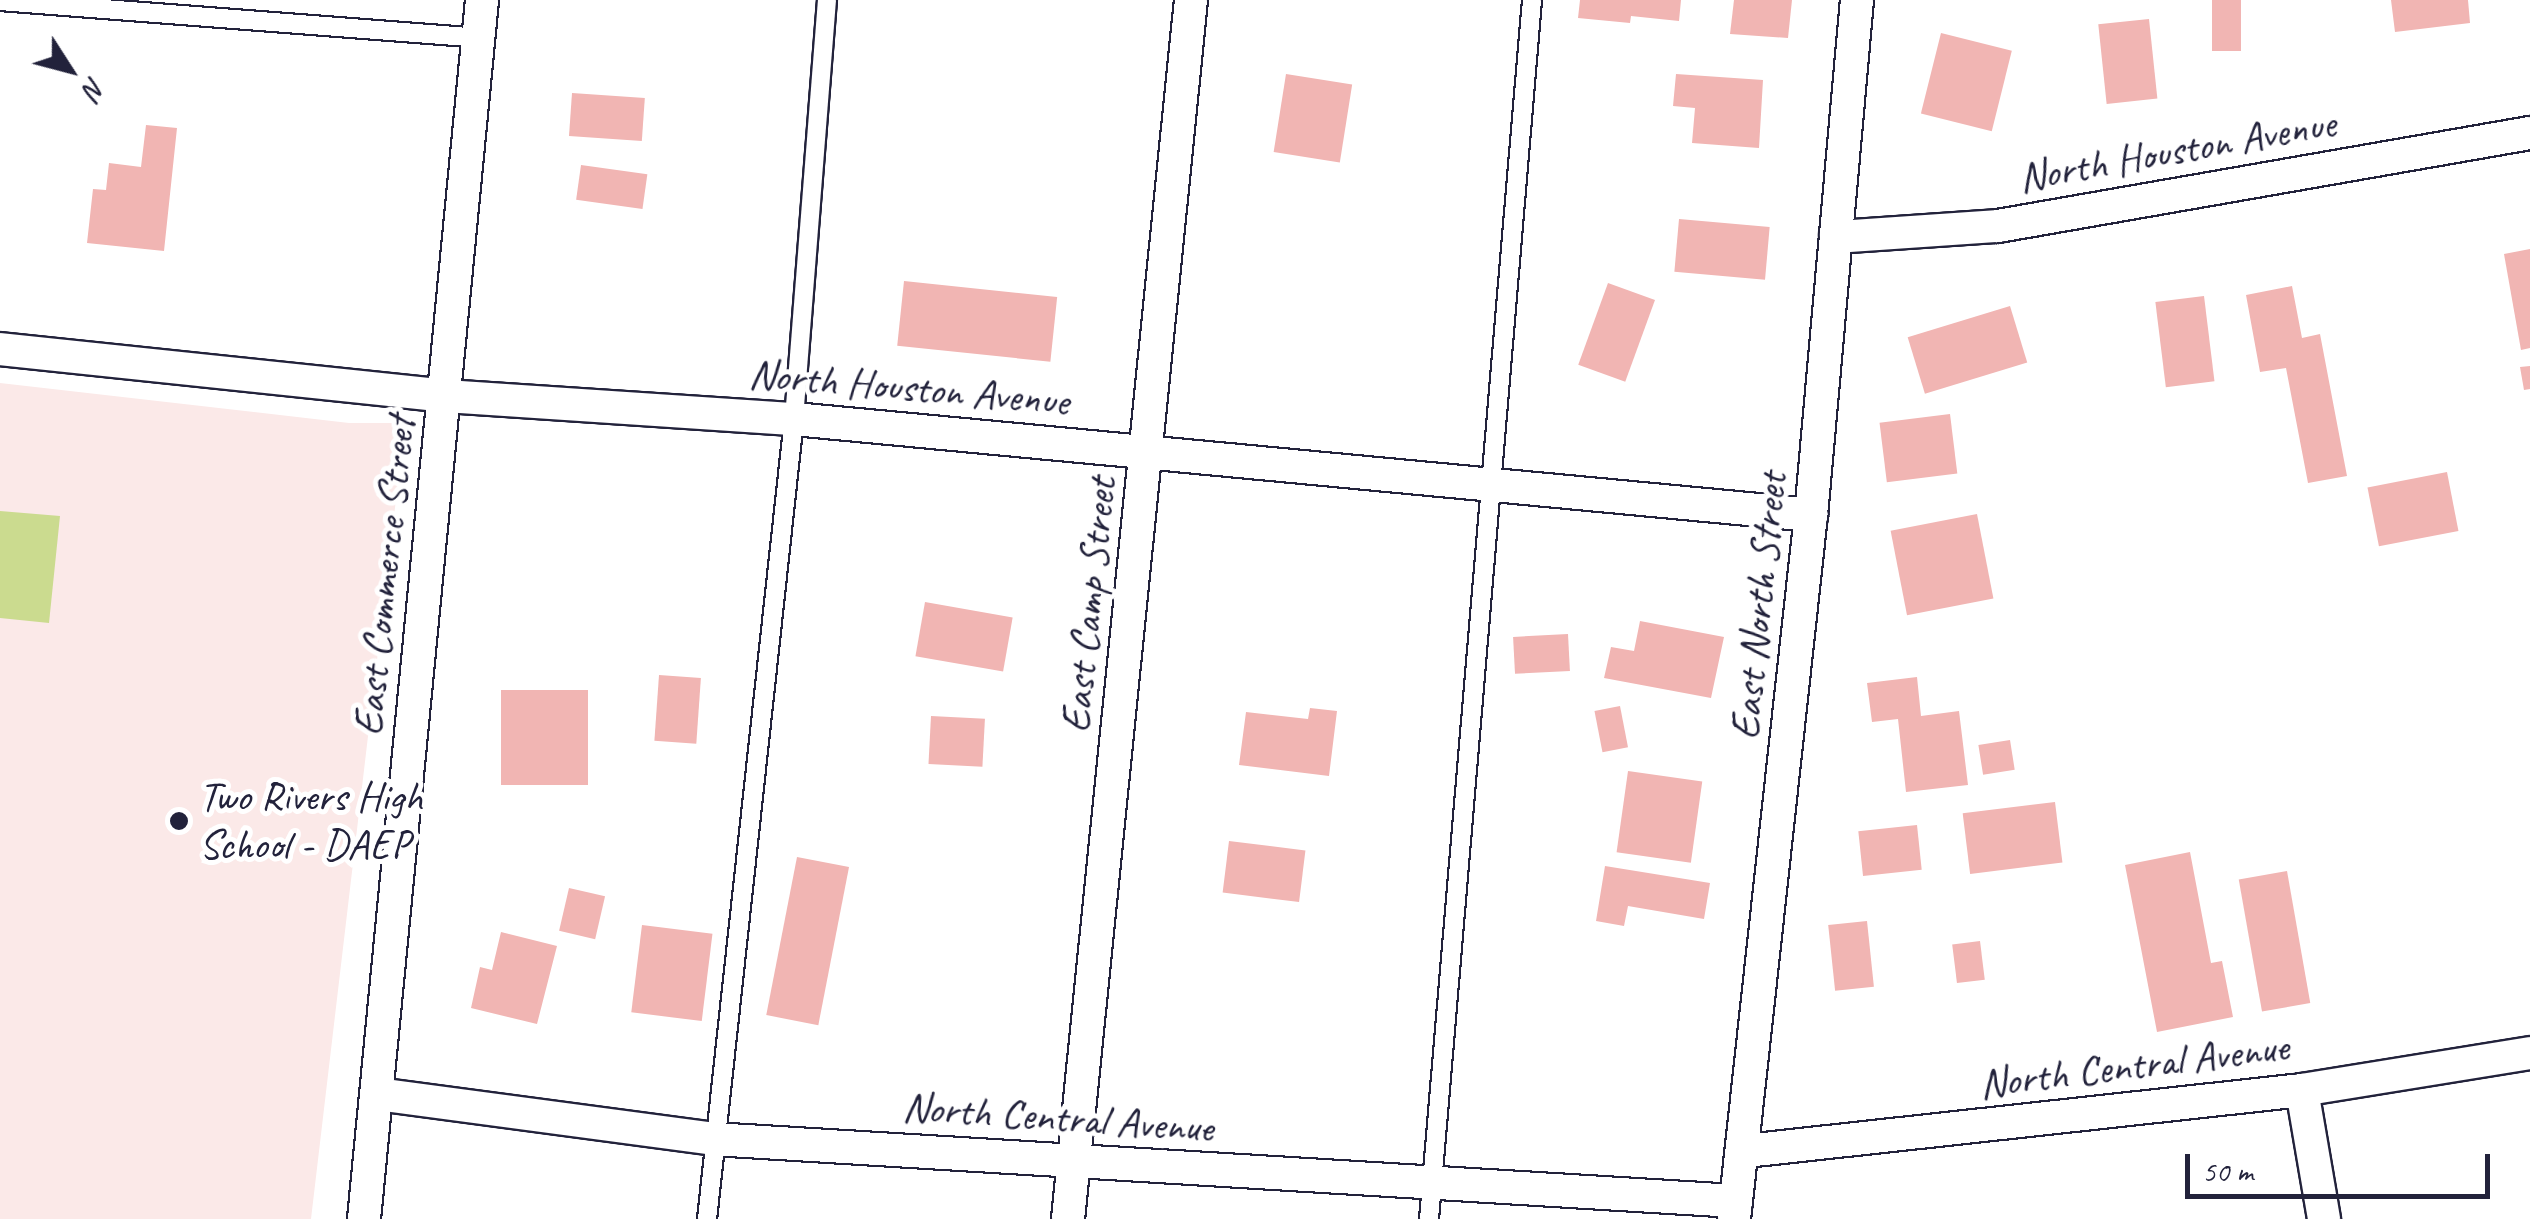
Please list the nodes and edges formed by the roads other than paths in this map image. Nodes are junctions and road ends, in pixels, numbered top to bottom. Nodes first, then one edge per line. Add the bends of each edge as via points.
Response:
1 (482, 0) edge
2 (827, 0) edge
3 (1190, 0) edge
4 (1532, 0) edge
5 (1857, 0) edge
6 (0, 1) edge
7 (478, 38) junction
8 (2530, 133) edge
9 (1836, 237) junction
10 (0, 348) edge
11 (446, 396) junction
12 (794, 419) junction
13 (1148, 452) junction
14 (1488, 484) junction
15 (1811, 515) junction
16 (2530, 1053) edge
17 (2302, 1090) junction
18 (377, 1094) junction
19 (713, 1139) junction
20 (1746, 1151) junction
21 (1072, 1160) junction
22 (1432, 1185) junction
23 (1735, 1210) edge
24 (364, 1219) edge
25 (707, 1219) edge
26 (1068, 1219) edge
27 (1429, 1219) edge
28 (2324, 1219) edge

1 - 7 street, East Commerce Street
2 - 12 lane
3 - 13 street, East Camp Street
4 - 14 lane
5 - 9 street, East North Street
6 - 7 lane
7 - 11 street, East Commerce Street
8 - 9 street, North Houston Avenue via 1998,226
9 - 15 street, East North Street
10 - 11 street, North Houston Avenue
11 - 12 street, North Houston Avenue
11 - 18 street, East Commerce Street
12 - 13 street, North Houston Avenue
12 - 19 lane
13 - 14 street, North Houston Avenue
13 - 21 street, East Camp Street
14 - 15 street, North Houston Avenue
14 - 22 lane
15 - 20 street, East North Street
16 - 17 street, North Central Avenue
17 - 20 street, North Central Avenue
17 - 28 street
18 - 19 street, North Central Avenue
18 - 24 street, East Commerce Street
19 - 21 street, North Central Avenue
19 - 25 lane
20 - 23 street, East North Street
21 - 22 street, North Central Avenue
21 - 26 street, East Camp Street
22 - 23 street, North Central Avenue
22 - 27 lane

